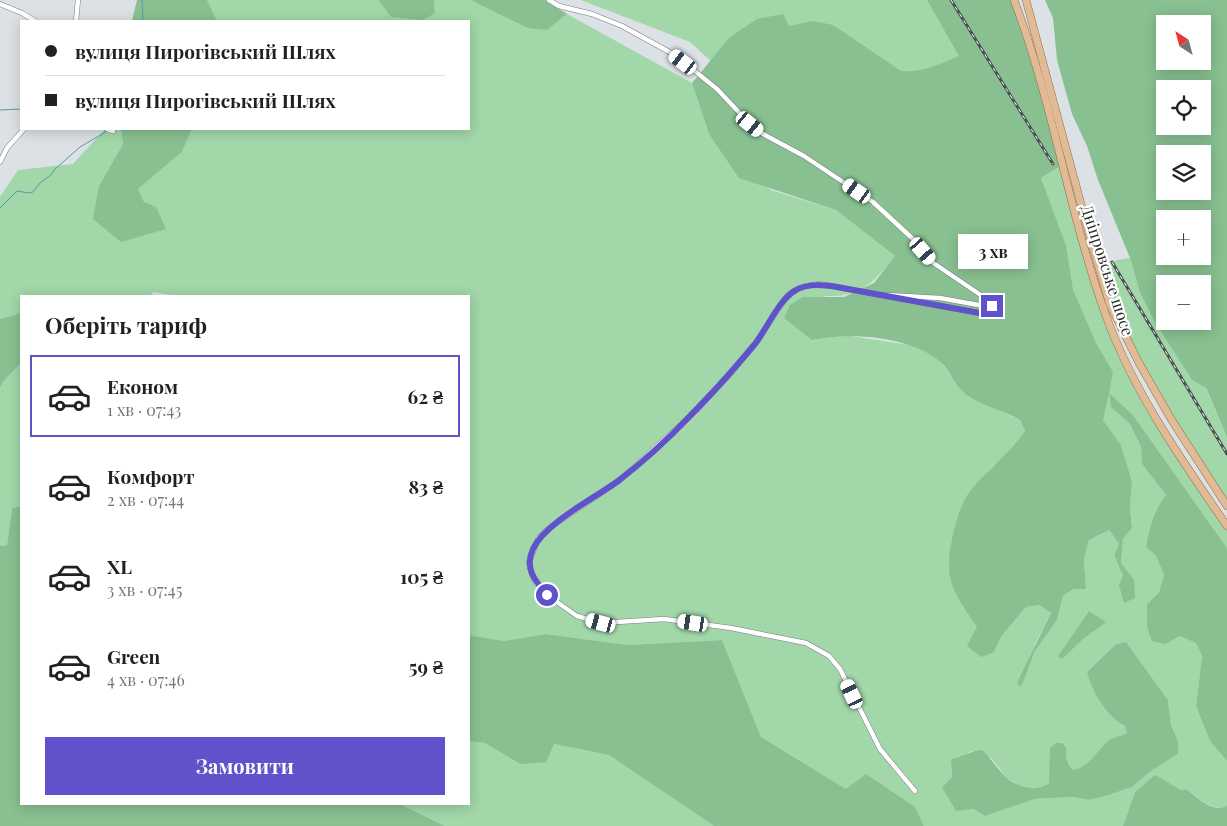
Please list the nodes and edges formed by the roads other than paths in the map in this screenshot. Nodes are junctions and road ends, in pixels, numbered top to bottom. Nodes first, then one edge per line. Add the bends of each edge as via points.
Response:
1 (78, 0) edge
2 (549, 0) edge
3 (1014, 0) edge
4 (1026, 0) edge
5 (0, 4) edge
6 (33, 20) edge
7 (76, 20) edge
8 (23, 130) edge
9 (110, 130) edge
10 (113, 131) dead end
11 (2, 145) dead end
12 (7, 148) junction
13 (0, 162) edge
14 (875, 295) junction
15 (986, 299) junction
16 (1227, 506) edge
17 (1227, 526) edge
18 (915, 791) dead end

1 - 7 street
2 - 15 street via 622,26 675,56 717,89 750,124 873,202 913,239 932,262
3 - 17 main road, Дніпровське шосе via 1043,84 1074,214 1106,315 1153,412
4 - 16 main road, Дніпровське шосе via 1110,305 1171,419
5 - 6 street
8 - 12 street
9 - 10 street
11 - 12 street
12 - 13 street
14 - 15 street via 940,298 984,306
14 - 15 street via 990,314 992,310
14 - 18 street via 819,284 798,288 788,295 732,372 687,419 619,480 549,528 538,539 528,562 530,572 542,589 561,607 577,616 601,623 664,618 731,628 806,643 829,656 840,669 880,749

